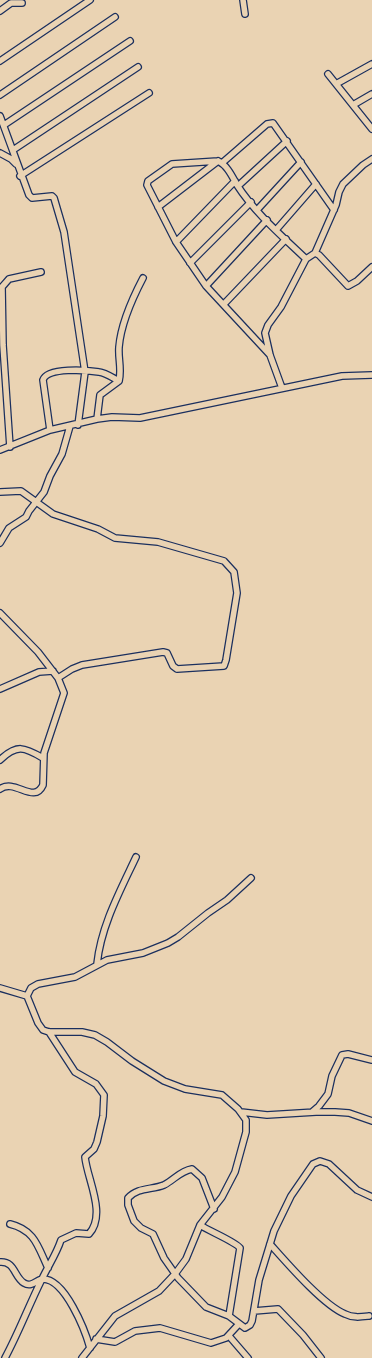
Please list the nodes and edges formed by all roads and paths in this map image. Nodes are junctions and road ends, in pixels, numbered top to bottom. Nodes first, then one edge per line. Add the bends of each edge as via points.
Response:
1 (90, 0) edge
2 (243, 0) edge
3 (22, 3) dead end
4 (0, 11) edge
5 (245, 14) dead end
6 (115, 17) dead end
7 (130, 41) dead end
8 (0, 61) edge
9 (372, 64) edge
10 (138, 67) dead end
11 (328, 74) dead end
12 (336, 84) junction
13 (149, 93) dead end
14 (0, 94) edge
15 (372, 94) edge
16 (353, 105) junction
17 (0, 116) edge
18 (4, 125) junction
19 (372, 127) edge
20 (287, 141) junction
21 (13, 150) junction
22 (0, 153) edge
23 (372, 158) edge
24 (220, 162) junction
25 (301, 162) junction
26 (18, 166) junction
27 (20, 176) junction
28 (234, 181) junction
29 (316, 184) junction
30 (238, 186) junction
31 (251, 202) junction
32 (158, 207) junction
33 (257, 210) junction
34 (334, 210) junction
35 (267, 220) junction
36 (276, 230) junction
37 (286, 239) junction
38 (176, 242) junction
39 (315, 253) junction
40 (306, 259) junction
41 (190, 263) junction
42 (372, 267) edge
43 (41, 272) dead end
44 (143, 278) dead end
45 (206, 286) junction
46 (224, 304) junction
47 (270, 356) junction
48 (85, 372) junction
49 (372, 375) edge
50 (119, 381) junction
51 (282, 388) junction
52 (97, 419) junction
53 (78, 425) junction
54 (70, 426) junction
55 (50, 430) junction
56 (10, 447) junction
57 (0, 450) edge
58 (0, 492) edge
59 (36, 503) junction
60 (0, 543) edge
61 (0, 612) edge
62 (53, 671) junction
63 (58, 678) junction
64 (0, 689) edge
65 (0, 750) edge
66 (6, 754) junction
67 (44, 758) junction
68 (0, 760) edge
69 (0, 789) edge
70 (136, 856) dead end
71 (251, 878) dead end
72 (97, 964) junction
73 (0, 988) edge
74 (27, 996) junction
75 (49, 1032) junction
76 (372, 1060) edge
77 (242, 1112) junction
78 (310, 1113) junction
79 (372, 1121) edge
80 (372, 1197) edge
81 (214, 1209) junction
82 (10, 1224) dead end
83 (200, 1225) junction
84 (270, 1244) junction
85 (0, 1262) edge
86 (48, 1268) junction
87 (175, 1274) junction
88 (42, 1279) junction
89 (254, 1311) junction
90 (229, 1316) junction
91 (369, 1316) dead end
92 (238, 1325) junction
93 (229, 1336) junction
94 (96, 1340) junction
95 (90, 1348) junction
96 (5, 1358) edge
97 (82, 1358) edge
98 (248, 1358) edge
99 (321, 1358) edge

1 - 8 street
2 - 5 street
3 - 4 street via 13,3
6 - 14 street
7 - 18 street
9 - 12 street
10 - 21 street
11 - 12 street
12 - 16 street
13 - 27 street
15 - 16 street
16 - 19 street
17 - 18 street
18 - 21 street
20 - 24 street via 276,125 270,123
20 - 25 street
20 - 30 street
21 - 26 street
22 - 26 street
23 - 34 street via 343,184
24 - 28 street
24 - 32 street
24 - 32 street via 177,163 148,181 147,185
25 - 29 street
25 - 33 street
26 - 27 street
27 - 48 street via 32,198 52,196 56,202 64,232
28 - 30 street
28 - 38 street
29 - 34 street
29 - 36 street
30 - 31 street
31 - 33 street
31 - 41 street
32 - 38 street
33 - 35 street
34 - 39 street
35 - 36 street
35 - 45 street
36 - 37 street
37 - 40 street
37 - 46 street
38 - 41 street
39 - 40 street
39 - 42 street via 348,286
40 - 47 street via 265,333
41 - 45 street
43 - 56 street via 9,279 2,288 2,339
44 - 50 street via 133,296 119,346
45 - 46 street
46 - 47 street
47 - 51 street
48 - 50 street via 100,372
48 - 53 street
48 - 55 street via 56,371 44,376
49 - 51 street via 350,375
50 - 52 street via 100,395
51 - 52 street via 146,417
52 - 53 street
53 - 54 street
54 - 55 street
54 - 59 street via 62,454
55 - 56 street
56 - 57 street
58 - 59 street via 21,491
59 - 60 street via 26,517 9,528
59 - 63 street via 54,514 98,529 115,538 158,542 224,561 236,577 234,612 224,666 177,669 167,653 163,652 82,665
61 - 62 street
62 - 63 street
62 - 64 street via 39,672
63 - 67 street via 64,693
65 - 66 street
66 - 67 street via 19,748
66 - 68 street
67 - 69 street via 43,785 38,792 30,793 10,785
70 - 72 street via 102,937
71 - 72 street via 178,938 143,953
72 - 74 street via 75,977 38,984 31,988
73 - 74 street
74 - 75 street via 41,1028
75 - 77 street via 82,1032 95,1035 164,1081 185,1089 222,1095
75 - 86 street via 75,1072 100,1088 105,1104 97,1142 94,1149 85,1157 96,1209 92,1228 89,1234 76,1233 60,1240
76 - 78 street via 342,1055 332,1076 328,1094
77 - 78 street via 267,1115
77 - 81 street via 247,1127 238,1162 228,1186
78 - 79 street via 350,1113
80 - 84 street via 357,1190 329,1164 323,1161 316,1162 291,1196
81 - 83 street
81 - 87 street via 202,1178 192,1169 164,1185 138,1191 128,1198 134,1221 153,1234
82 - 86 street via 27,1230
83 - 87 street via 191,1249
83 - 90 street via 240,1248
84 - 89 street
84 - 91 street via 336,1310 351,1316
85 - 88 street via 8,1263 26,1284
86 - 88 street
87 - 90 street via 206,1306
87 - 94 street via 150,1297 115,1316
88 - 95 street via 65,1292
88 - 96 street
89 - 92 street via 248,1328
89 - 99 street via 278,1309
90 - 92 street
92 - 93 street
93 - 94 street via 211,1342 160,1328 134,1331 114,1342
93 - 98 street
94 - 95 street
95 - 97 street

